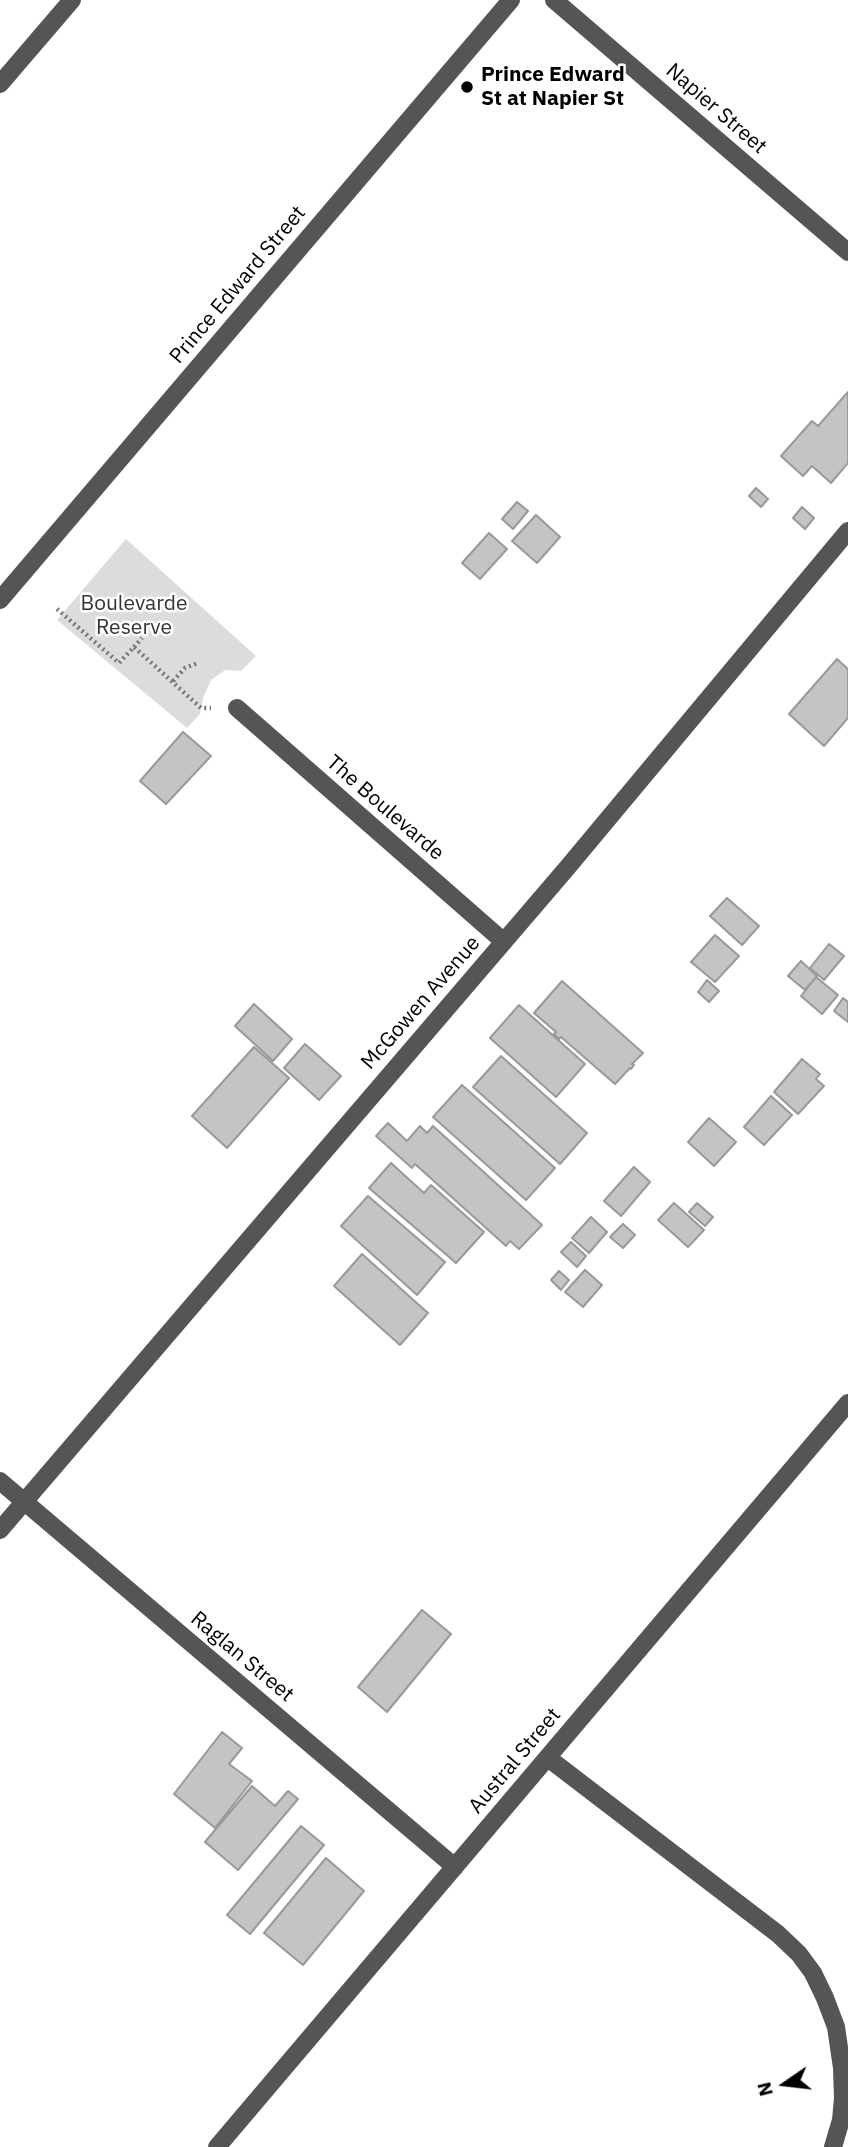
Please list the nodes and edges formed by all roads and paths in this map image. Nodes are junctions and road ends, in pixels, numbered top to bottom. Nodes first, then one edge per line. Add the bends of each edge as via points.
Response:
1 (72, 0) edge
2 (511, 0) edge
3 (554, 0) edge
4 (0, 84) edge
5 (848, 252) edge
6 (848, 531) edge
7 (0, 600) edge
8 (57, 609) dead end
9 (142, 638) dead end
10 (134, 647) junction
11 (198, 663) dead end
12 (173, 681) junction
13 (237, 708) joint
14 (503, 941) junction
15 (848, 1403) edge
16 (0, 1481) edge
17 (24, 1501) junction
18 (0, 1530) edge
19 (548, 1758) junction
20 (455, 1867) junction
21 (216, 2147) edge
22 (832, 2147) edge

1 - 4 street
2 - 7 street, Prince Edward Street
3 - 5 street, Napier Street
6 - 14 street, McGowen Avenue
8 - 10 path via 119,663
9 - 10 path
10 - 12 path
11 - 12 path via 185,668
12 - 13 path via 201,708
13 - 14 street, The Boulevarde
14 - 17 street, McGowen Avenue
15 - 19 street, Austral Street
16 - 17 street, Raglan Street
17 - 18 street, McGowen Avenue
17 - 20 street, Raglan Street
19 - 20 street, Austral Street
19 - 22 street via 778,1934 813,1973 836,2027 842,2068 841,2120
20 - 21 street, Austral Street

